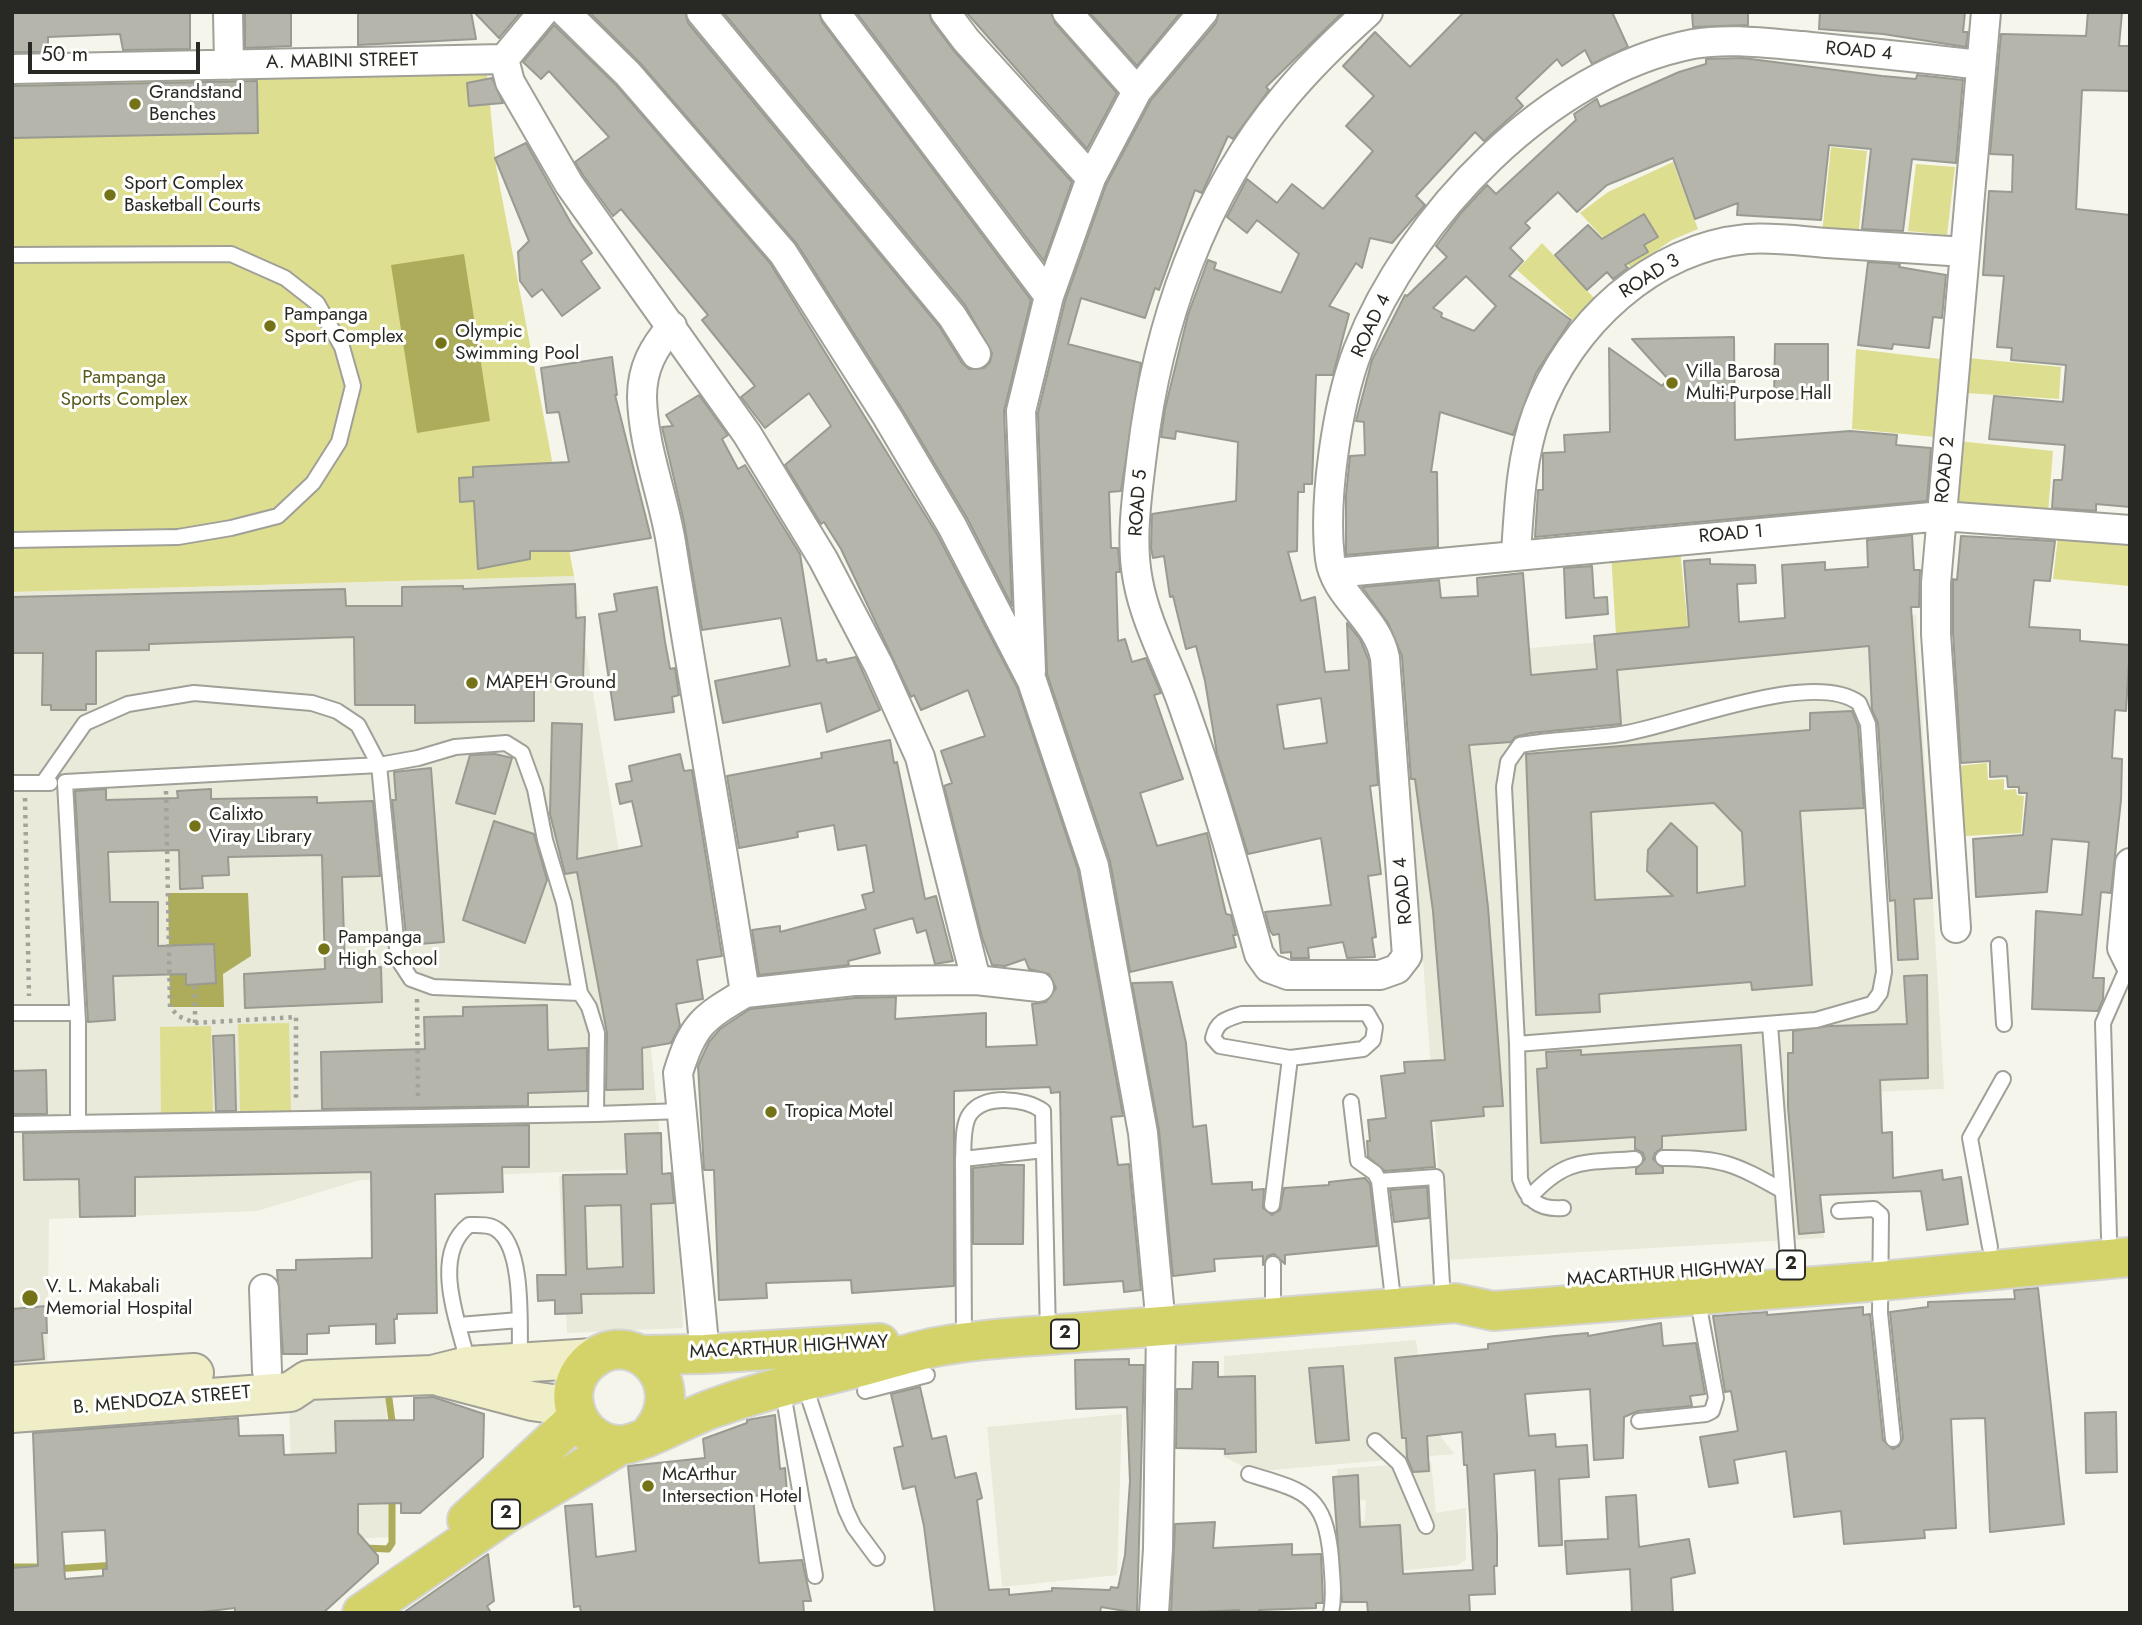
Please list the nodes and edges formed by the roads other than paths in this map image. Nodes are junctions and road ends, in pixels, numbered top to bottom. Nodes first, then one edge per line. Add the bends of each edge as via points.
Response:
1 (228, 12) edge
2 (543, 12) edge
3 (565, 12) edge
4 (701, 12) edge
5 (835, 12) edge
6 (945, 12) edge
7 (1067, 12) edge
8 (1368, 12) edge
9 (1986, 12) edge
10 (1202, 13) edge
11 (504, 59) junction
12 (229, 65) junction
13 (1981, 65) junction
14 (12, 69) edge
15 (1137, 91) junction
16 (1091, 178) junction
17 (1965, 252) junction
18 (12, 254) edge
19 (1049, 296) junction
20 (672, 326) junction
21 (976, 354) dead end
22 (1941, 516) junction
23 (2130, 530) edge
24 (12, 540) edge
25 (1516, 554) junction
26 (1334, 573) junction
27 (1032, 681) junction
28 (379, 765) junction
29 (65, 782) junction
30 (18, 783) edge
31 (43, 783) junction
32 (2130, 863) edge
33 (1956, 928) dead end
34 (1999, 945) dead end
35 (2129, 964) edge
36 (1336, 975) joint
37 (976, 980) junction
38 (1039, 987) dead end
39 (580, 993) junction
40 (745, 993) junction
41 (12, 1013) edge
42 (77, 1013) junction
43 (2004, 1024) dead end
44 (1770, 1025) junction
45 (1517, 1044) junction
46 (1290, 1058) junction
47 (2003, 1079) dead end
48 (1351, 1102) dead end
49 (682, 1111) junction
50 (596, 1114) junction
51 (78, 1121) junction
52 (12, 1124) edge
53 (1044, 1150) junction
54 (1663, 1158) dead end
55 (963, 1159) junction
56 (1635, 1159) dead end
57 (1379, 1181) junction
58 (1783, 1191) junction
59 (1529, 1198) junction
60 (1272, 1205) dead end
61 (1563, 1209) dead end
62 (1839, 1211) dead end
63 (2123, 1243) edge
64 (1990, 1247) junction
65 (1273, 1264) dead end
66 (1881, 1268) junction
67 (1789, 1276) junction
68 (264, 1289) dead end
69 (1697, 1296) junction
70 (1450, 1304) junction
71 (1394, 1308) junction
72 (519, 1320) junction
73 (1273, 1320) junction
74 (459, 1325) junction
75 (1161, 1326) junction
76 (1048, 1336) junction
77 (705, 1354) junction
78 (640, 1355) junction
79 (943, 1355) junction
80 (594, 1359) junction
81 (520, 1361) junction
82 (468, 1366) junction
83 (267, 1371) junction
84 (432, 1375) junction
85 (309, 1380) junction
86 (792, 1382) junction
87 (12, 1385) edge
88 (864, 1391) dead end
89 (12, 1413) edge
90 (575, 1413) junction
91 (1639, 1421) dead end
92 (636, 1439) junction
93 (1893, 1439) dead end
94 (1375, 1441) dead end
95 (1249, 1474) dead end
96 (1426, 1526) dead end
97 (877, 1558) dead end
98 (815, 1576) dead end
99 (394, 1588) junction
100 (362, 1613) edge
101 (1154, 1613) edge
102 (1331, 1613) edge

1 - 12 street
2 - 11 street
3 - 27 street via 628,74 790,262 951,526
4 - 21 street via 895,245
5 - 19 street
6 - 16 street
7 - 15 street
8 - 36 street, ROAD 5 via 1285,96 1213,206 1156,366 1139,477 1136,548 1140,589 1226,827 1263,962 1288,975
9 - 13 street, ROAD 2
10 - 15 street
11 - 12 street, A. MABINI STREET
11 - 20 street via 510,82 569,184 635,281
12 - 14 street, A. MABINI STREET
13 - 17 street, ROAD 2
13 - 26 street, ROAD 4 via 1748,42 1694,44 1663,52 1590,85 1521,129 1443,209 1398,272 1358,350 1332,474 1329,526
15 - 16 street
16 - 19 street
17 - 22 street, ROAD 2
17 - 25 street, ROAD 3 via 1749,239 1702,247 1627,288 1571,352 1537,412 1522,475
18 - 24 lane via 231,254 285,278 317,303 342,347 352,386 339,442 313,483 278,516 178,537
19 - 27 street via 1021,411
20 - 37 street via 754,445 823,559 879,666 920,757
20 - 40 street via 645,365 644,428 671,540
22 - 23 street, ROAD 1
22 - 25 street, ROAD 1
22 - 33 street, ROAD 2 via 1936,634
25 - 26 street, ROAD 1
26 - 36 street, ROAD 4 via 1373,625 1382,645 1409,948 1404,962 1390,973
27 - 75 street via 1094,866 1143,1133
28 - 29 lane
28 - 31 lane via 358,725 337,711 312,703 194,693 128,704 85,723
28 - 39 lane via 398,960 411,979 433,987
28 - 39 lane via 455,747 513,745 522,753 564,903
29 - 31 lane
29 - 42 lane
30 - 31 lane
32 - 35 street via 2122,948
34 - 43 lane
35 - 63 lane via 2103,1023
37 - 38 street
37 - 40 street via 854,981
39 - 50 lane via 597,1033
40 - 49 street via 715,1011 689,1037 678,1073
41 - 42 lane
42 - 51 lane
44 - 45 lane
44 - 45 lane via 1863,1009 1872,1004 1883,983 1881,880 1868,724 1859,703 1838,693 1778,695 1623,734 1520,746 1508,762 1504,787
44 - 58 lane
45 - 59 lane via 1520,1179
46 - 46 lane via 1363,1049 1373,1040 1373,1019 1367,1013 1242,1014 1224,1019 1215,1028 1213,1038 1220,1046
46 - 60 lane
47 - 64 lane via 1970,1138
48 - 57 lane via 1359,1161
49 - 50 lane
49 - 77 street
50 - 51 lane
51 - 52 lane
53 - 55 lane
53 - 55 lane via 1043,1111 1035,1105 1000,1101 979,1106 969,1115
53 - 76 lane
54 - 58 lane via 1722,1161
55 - 79 lane
56 - 59 lane via 1568,1166 1555,1172
57 - 70 lane via 1436,1177
57 - 71 lane
58 - 67 lane
59 - 61 lane via 1550,1209
62 - 66 lane via 1878,1210
63 - 64 highway, MACARTHUR HIGHWAY / 2
63 - 66 highway, MACARTHUR HIGHWAY / 2
64 - 66 highway, MACARTHUR HIGHWAY / 2
65 - 73 lane
66 - 67 highway, MACARTHUR HIGHWAY / 2
66 - 93 lane via 1880,1313
67 - 69 highway, MACARTHUR HIGHWAY / 2
67 - 70 highway, MACARTHUR HIGHWAY / 2 via 1491,1286
68 - 83 street
69 - 70 highway, MACARTHUR HIGHWAY / 2 via 1493,1311
69 - 91 lane via 1716,1398 1712,1411
70 - 71 highway, MACARTHUR HIGHWAY / 2
71 - 73 highway, MACARTHUR HIGHWAY / 2
72 - 74 lane
72 - 74 lane via 518,1284 503,1234 493,1226 469,1225 459,1233 449,1262
72 - 81 lane
73 - 75 highway, MACARTHUR HIGHWAY / 2
74 - 82 lane
75 - 76 highway, MACARTHUR HIGHWAY / 2
75 - 101 street
76 - 79 highway, MACARTHUR HIGHWAY / 2
77 - 78 highway, MACARTHUR HIGHWAY / 2
77 - 79 highway, MACARTHUR HIGHWAY / 2 via 919,1340
78 - 80 highway, MACARTHUR HIGHWAY / 2 via 617,1351
78 - 92 highway via 653,1364 667,1391 660,1422
79 - 86 highway, MACARTHUR HIGHWAY / 2
79 - 88 lane
80 - 81 main road, B. MENDOZA STREET
80 - 90 highway via 576,1380
81 - 82 main road, B. MENDOZA STREET
82 - 84 main road, B. MENDOZA STREET
83 - 85 main road, B. MENDOZA STREET via 295,1370
83 - 87 main road, B. MENDOZA STREET
84 - 85 main road, B. MENDOZA STREET
84 - 90 main road, B. MENDOZA STREET
85 - 89 main road, B. MENDOZA STREET via 290,1392
86 - 92 highway, MACARTHUR HIGHWAY / 2
86 - 97 lane via 854,1527
86 - 98 lane
90 - 92 highway via 595,1438
90 - 99 highway, MACARTHUR HIGHWAY / 2
92 - 99 highway, MACARTHUR HIGHWAY / 2 via 507,1513
94 - 96 lane via 1399,1463
95 - 102 lane via 1292,1487 1320,1507 1328,1529
99 - 100 highway, MACARTHUR HIGHWAY / 2

